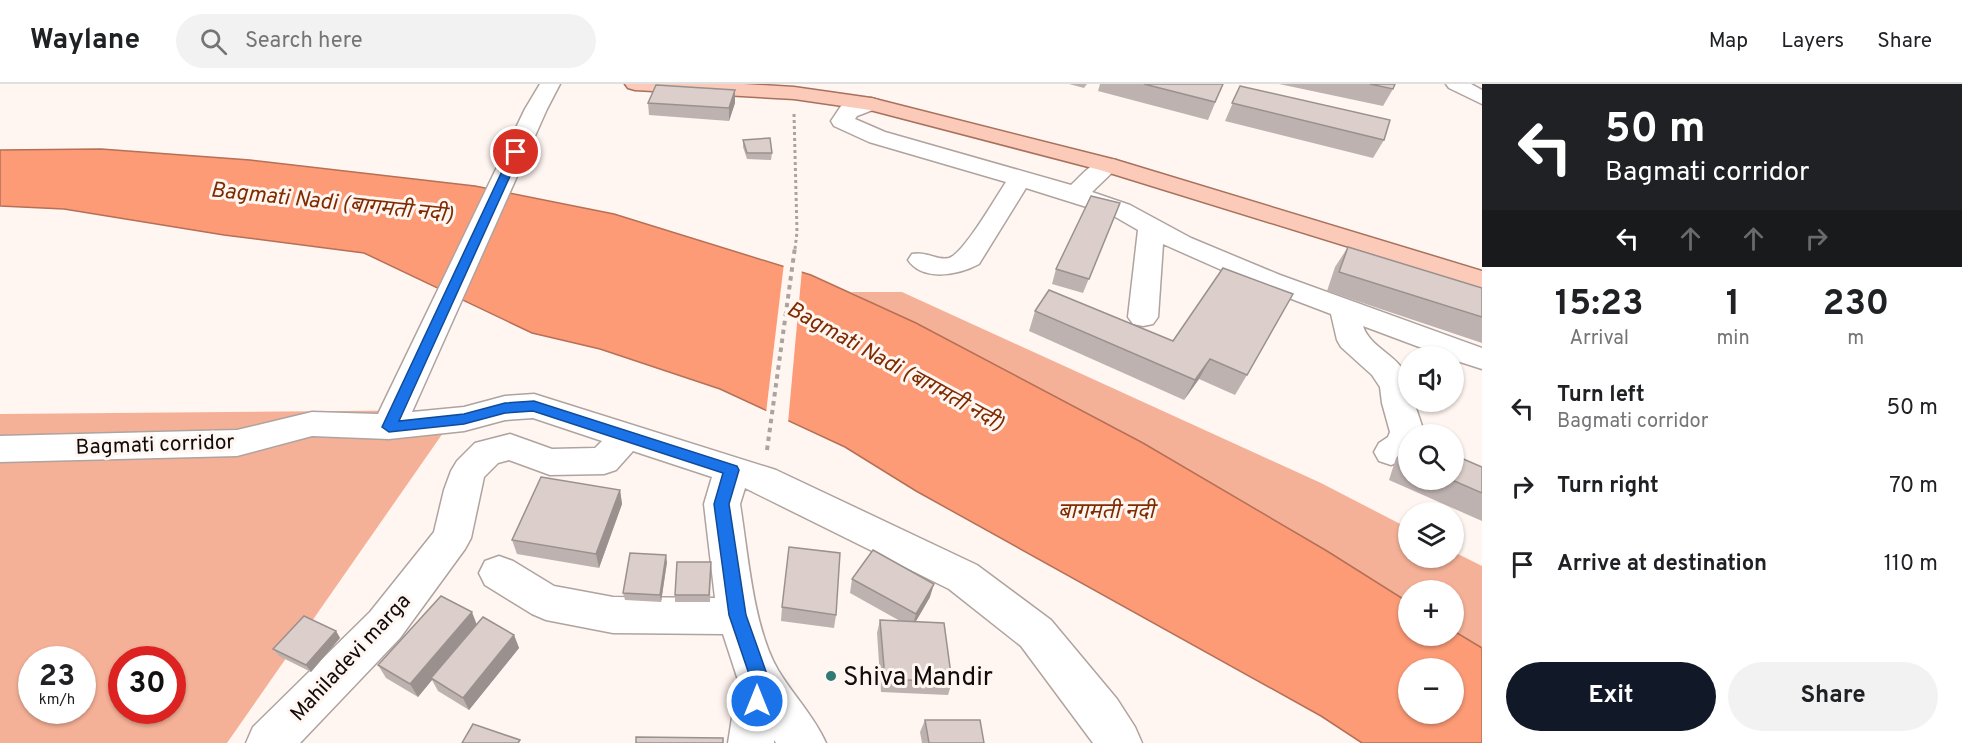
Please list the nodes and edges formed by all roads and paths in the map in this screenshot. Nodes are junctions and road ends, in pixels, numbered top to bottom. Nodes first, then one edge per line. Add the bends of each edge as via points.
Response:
1 (550, 84) edge
2 (635, 84) edge
3 (1456, 84) edge
4 (794, 93) junction
5 (1482, 98) edge
6 (871, 104) junction
7 (1108, 165) junction
8 (1020, 178) junction
9 (1075, 194) junction
10 (1151, 227) junction
11 (922, 260) dead end
12 (1482, 280) edge
13 (1344, 308) junction
14 (1143, 317) dead end
15 (1482, 359) edge
16 (389, 427) junction
17 (626, 437) junction
18 (0, 449) edge
19 (1391, 452) dead end
20 (747, 475) junction
21 (499, 573) dead end
22 (737, 615) junction
23 (760, 680) junction
24 (269, 743) edge
25 (751, 743) edge
26 (803, 743) edge
27 (1119, 743) edge

1 - 16 street
2 - 4 main road
3 - 5 street
4 - 6 main road
4 - 20 path via 797,232
6 - 7 main road
6 - 8 street via 849,111 842,121 877,138
7 - 9 street
7 - 12 main road
8 - 9 street
8 - 11 street via 969,258 956,267
9 - 10 street via 1121,210
10 - 13 street via 1248,272
10 - 14 street
13 - 15 street
13 - 19 street via 1352,340 1383,367 1396,386 1407,432 1403,446
16 - 17 street, Bagmati corridor via 534,406
16 - 18 street, Bagmati corridor via 312,424 237,443
17 - 20 street, Bagmati corridor
17 - 24 street, Mahiladevi marga via 604,461 550,462 510,447 487,452 469,471 452,538 385,625
20 - 22 street via 722,504
20 - 27 street, Bagmati corridor via 963,576 1036,633 1101,714
21 - 22 street via 546,602 613,615
22 - 23 street
23 - 25 street
23 - 26 street

